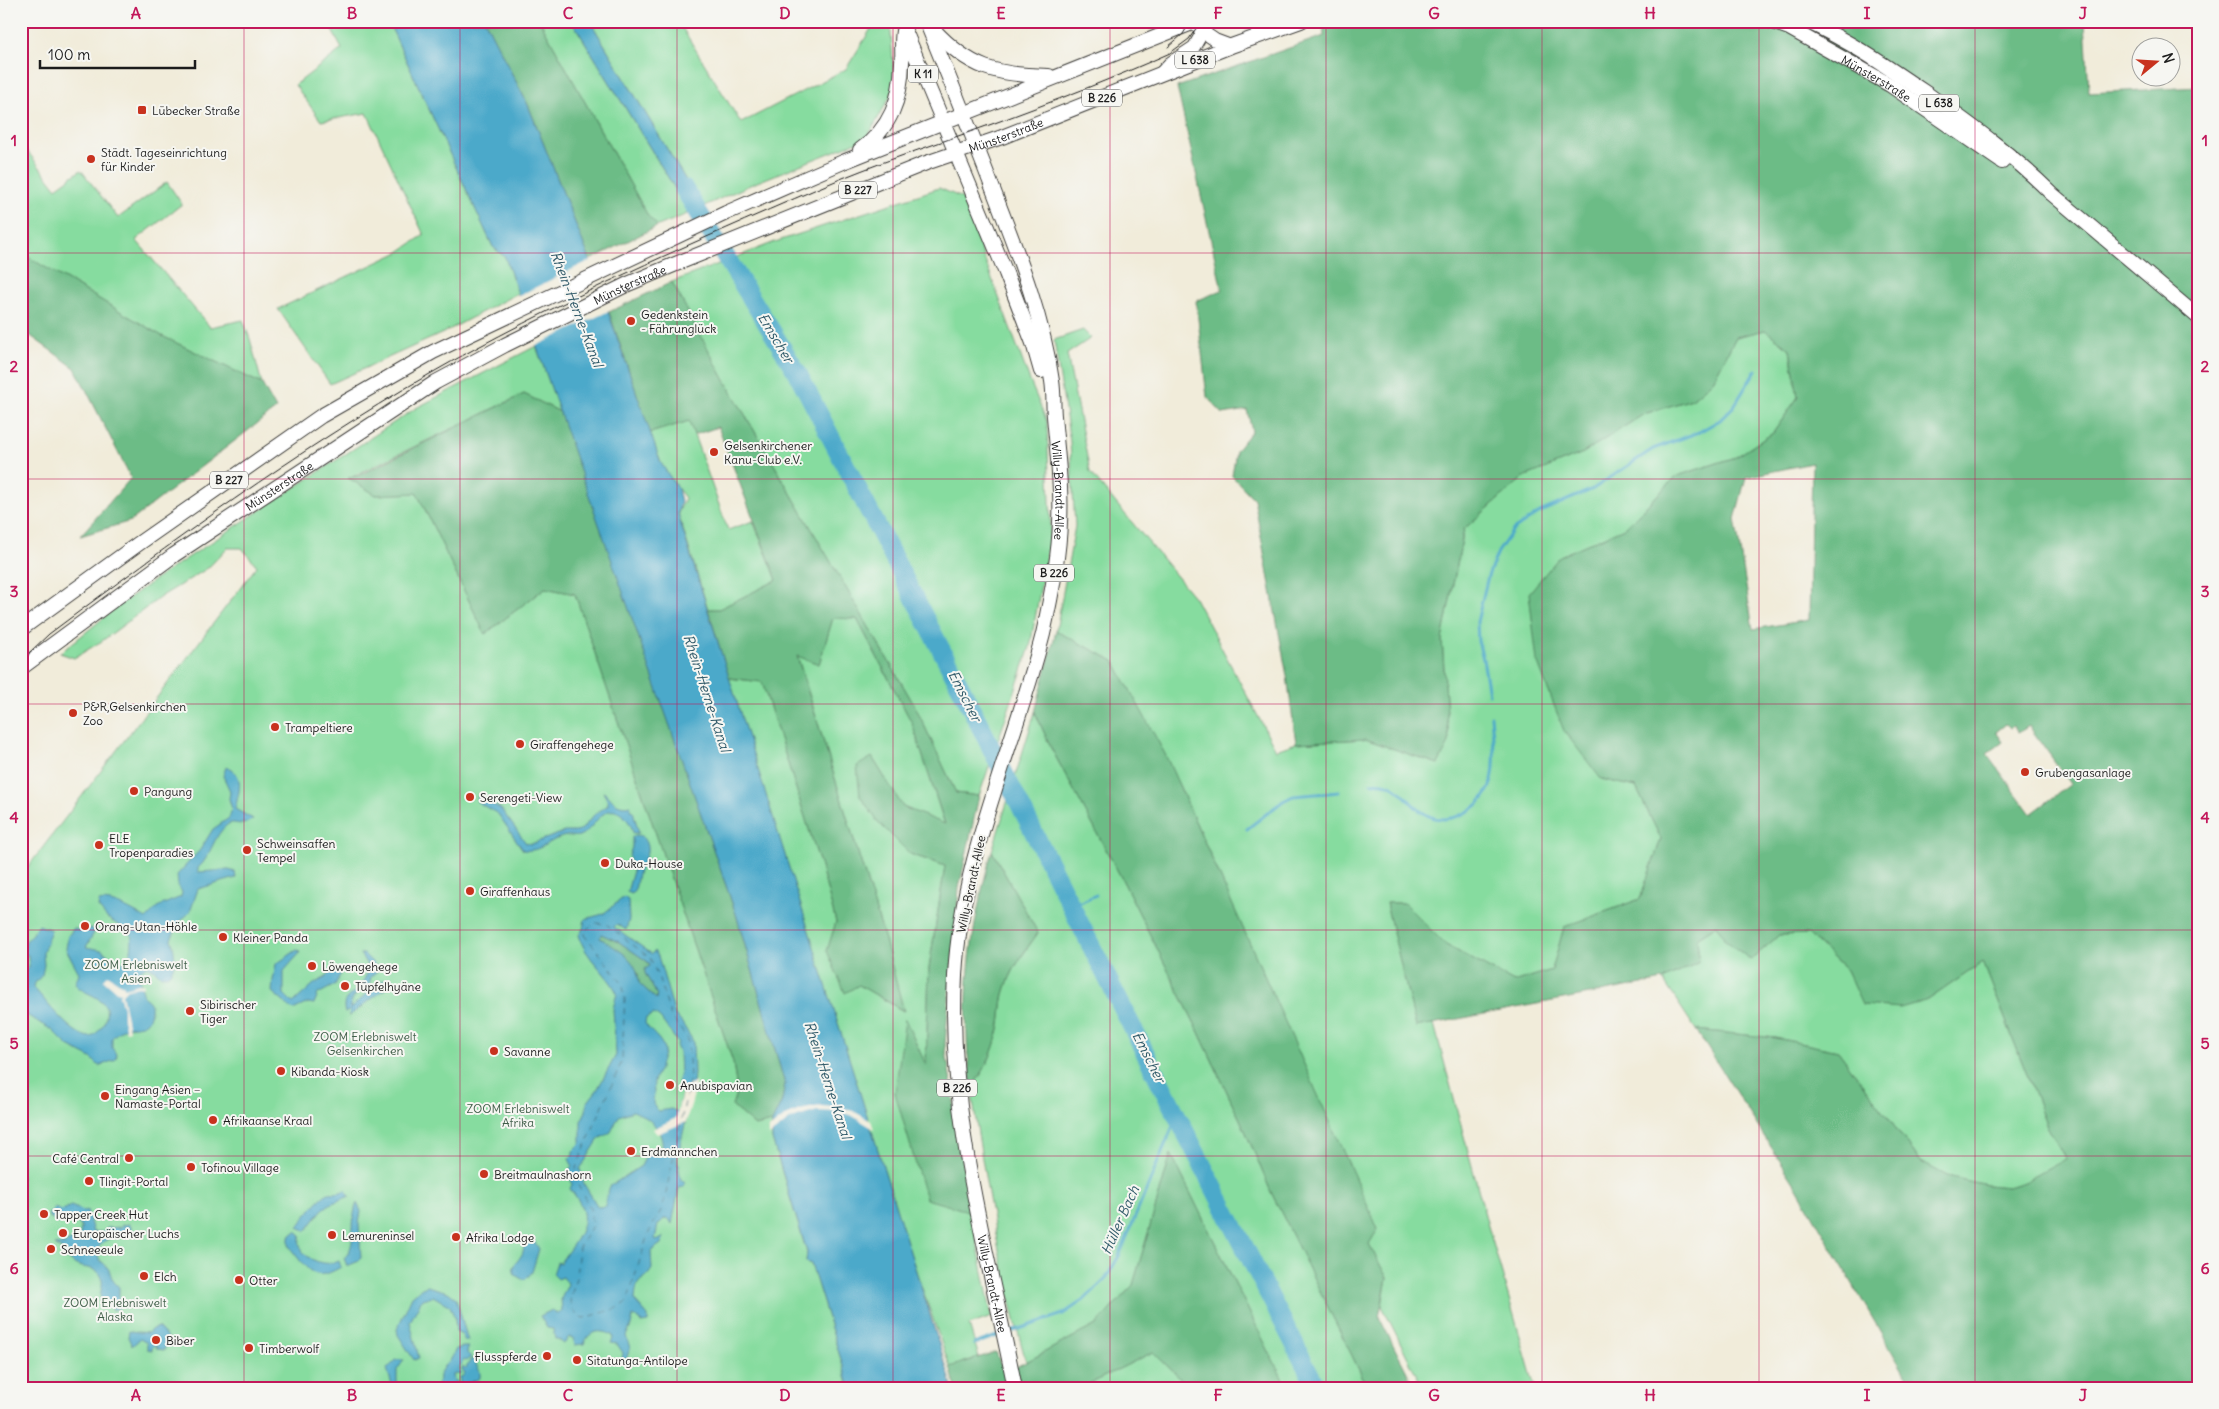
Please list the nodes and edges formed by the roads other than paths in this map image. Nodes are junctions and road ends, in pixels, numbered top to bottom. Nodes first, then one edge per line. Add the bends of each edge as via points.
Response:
1 (926, 21) edge
2 (1177, 21) edge
3 (1301, 21) edge
4 (1770, 21) edge
5 (1806, 21) edge
6 (902, 24) edge
7 (1198, 24) edge
8 (1166, 32) junction
9 (1231, 46) junction
10 (1159, 75) junction
11 (1058, 76) junction
12 (962, 114) junction
13 (942, 122) junction
14 (976, 147) junction
15 (956, 154) junction
16 (843, 162) junction
17 (2052, 194) junction
18 (2198, 317) edge
19 (1054, 414) junction
20 (21, 629) edge
21 (21, 668) edge
22 (1014, 1388) edge

1 - 11 main road via 965,59 986,69 1027,76
1 - 12 main road, Willy-Brandt-Allee / K 11
2 - 8 main road
3 - 9 main road, Münsterstraße / L 638
4 - 17 main road, Münsterstraße / L 638 via 1789,28 1890,85
5 - 17 main road, Münsterstraße / L 638 via 1865,52 1954,113
6 - 13 main road, Willy-Brandt-Allee / K 11
6 - 16 main road via 900,90 896,105 870,143
7 - 8 main road, Münsterstraße
7 - 9 main road via 1216,40
7 - 10 main road, B 226 via 1194,47 1170,62
8 - 11 main road, Münsterstraße
9 - 10 main road, Münsterstraße / L 638
10 - 14 main road, Münsterstraße / B 226
11 - 12 main road, Münsterstraße
12 - 13 main road, Münsterstraße
12 - 14 main road, Willy-Brandt-Allee / B 226
13 - 15 main road, Willy-Brandt-Allee / B 226
13 - 16 main road, Münsterstraße / B 227
14 - 15 main road, Münsterstraße / B 226
14 - 19 main road, Willy-Brandt-Allee / B 226 via 1033,299 1053,385
15 - 19 main road, Willy-Brandt-Allee / B 226 via 1034,343
15 - 21 main road, Münsterstraße / B 227 via 926,163 628,284 436,382 174,555
16 - 20 main road, Münsterstraße / B 227 via 618,263 433,352 321,416
17 - 18 main road, Münsterstraße / L 638
19 - 22 main road, Willy-Brandt-Allee / B 226 via 1060,522 1051,595 1043,634 976,850 963,909 955,970 953,1037 959,1106

